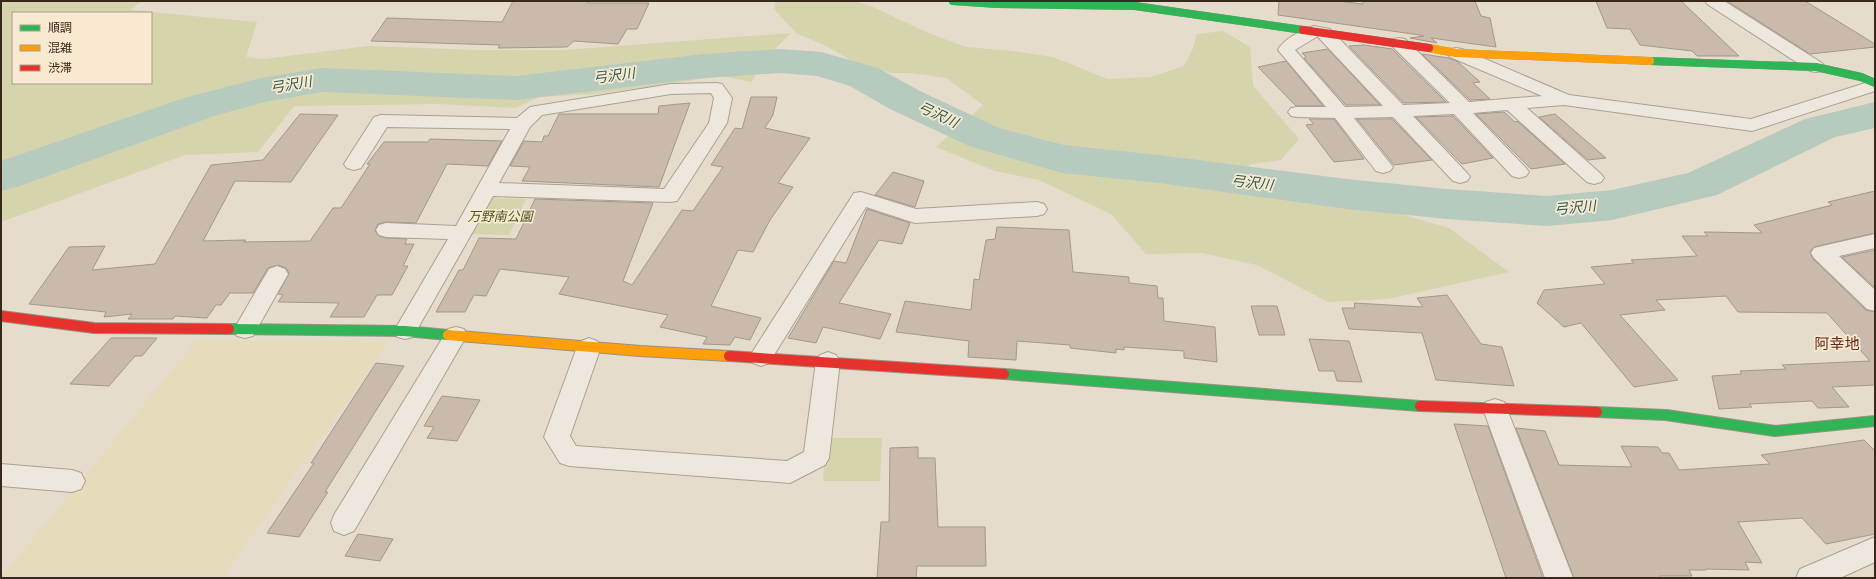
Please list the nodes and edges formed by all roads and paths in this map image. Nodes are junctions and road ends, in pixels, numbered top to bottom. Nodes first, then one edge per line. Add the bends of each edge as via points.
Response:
1 (953, 1) edge
2 (1713, 1) edge
3 (1319, 32) junction
4 (1399, 43) junction
5 (1456, 53) junction
6 (1816, 67) junction
7 (1870, 79) edge
8 (1565, 100) junction
9 (1512, 105) junction
10 (1461, 107) junction
11 (1398, 110) junction
12 (1298, 112) dead end
13 (1341, 113) junction
14 (522, 124) junction
15 (354, 164) dead end
16 (1383, 167) dead end
17 (1519, 172) dead end
18 (1460, 177) dead end
19 (1594, 178) dead end
20 (487, 189) junction
21 (1037, 209) dead end
22 (386, 230) dead end
23 (462, 233) junction
24 (1875, 241) edge
25 (277, 274) dead end
26 (1875, 303) edge
27 (1, 316) edge
28 (245, 330) junction
29 (405, 331) junction
30 (456, 334) junction
31 (589, 346) junction
32 (761, 357) junction
33 (828, 360) junction
34 (1495, 409) junction
35 (1875, 421) edge
36 (1, 475) edge
37 (72, 481) dead end
38 (344, 523) dead end
39 (1875, 549) edge
40 (1559, 578) edge
41 (1810, 578) edge

1 - 3 street via 1135,6
2 - 6 street
3 - 4 street
3 - 11 street
3 - 13 street via 1286,50
4 - 5 street
4 - 10 street
5 - 6 street
5 - 8 street
6 - 7 street
7 - 8 street via 1752,125
8 - 9 street
9 - 10 street
9 - 19 street
10 - 11 street
10 - 17 street
11 - 13 street
11 - 18 street
12 - 13 street
13 - 16 street
14 - 15 street via 381,121
14 - 20 street
14 - 20 street via 536,110 671,89 716,88 723,98 718,123 670,196
20 - 23 street
21 - 32 street via 915,216 861,198
22 - 23 street
23 - 29 street
24 - 26 street via 1822,253
25 - 28 street
27 - 28 street via 94,328
28 - 29 street
29 - 30 street
30 - 31 street
30 - 38 street
31 - 32 street
31 - 33 street via 557,437 569,456 790,472 816,458
32 - 33 street
33 - 34 street via 1396,405
34 - 35 street via 1666,416 1775,431
34 - 40 street
36 - 37 street
39 - 41 street

